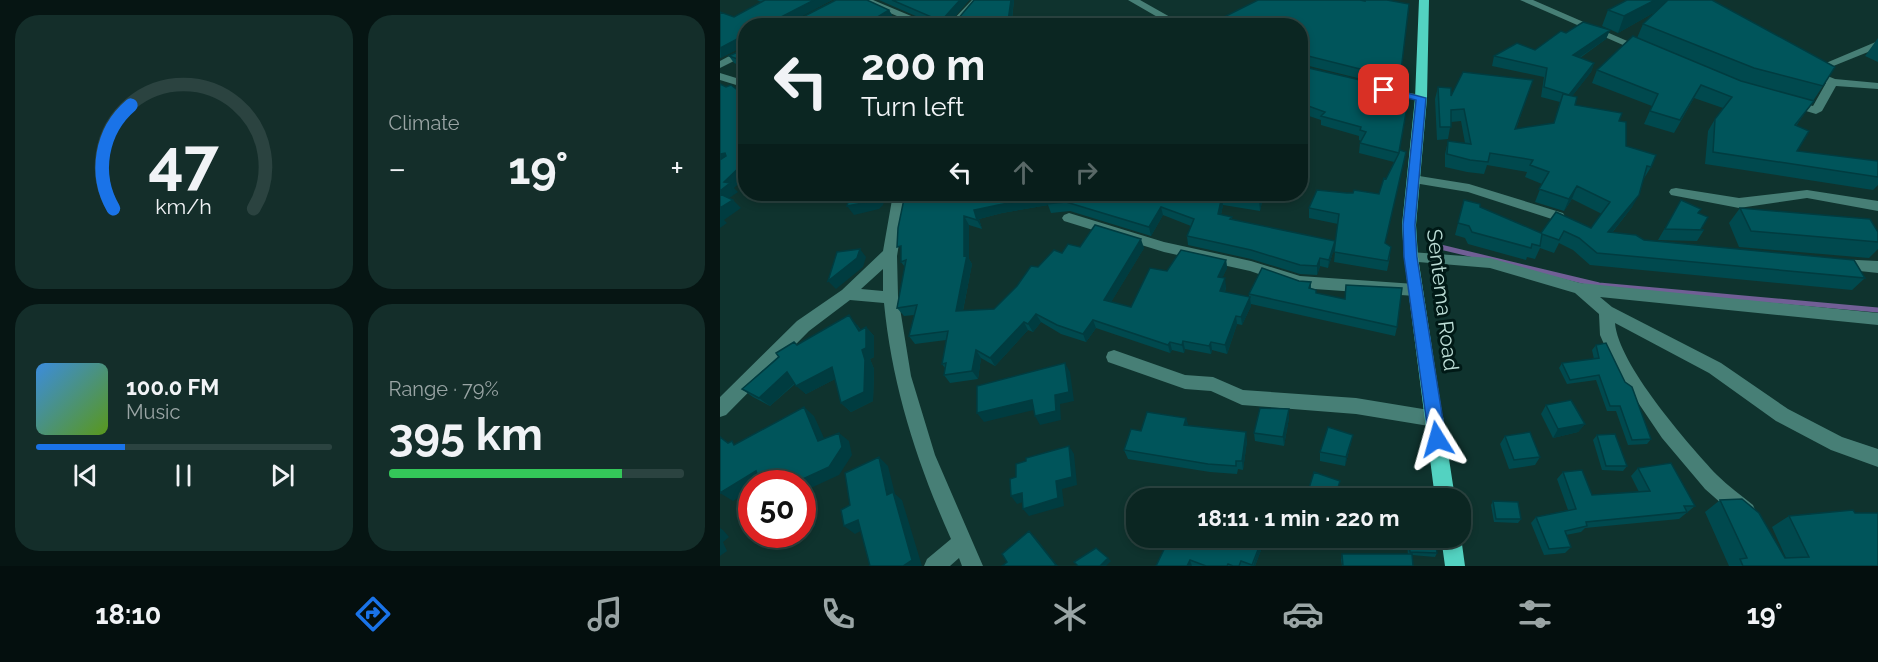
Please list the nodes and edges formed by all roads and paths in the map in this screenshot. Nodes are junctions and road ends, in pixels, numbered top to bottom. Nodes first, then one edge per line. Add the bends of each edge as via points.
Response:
1 (865, 0) edge
2 (977, 0) edge
3 (1133, 0) edge
4 (1425, 0) edge
5 (1524, 0) edge
6 (910, 18) edge
7 (960, 18) edge
8 (1166, 18) edge
9 (1878, 44) edge
10 (1653, 54) edge
11 (738, 55) edge
12 (720, 65) edge
13 (720, 76) edge
14 (738, 82) edge
15 (1832, 82) junction
16 (1878, 87) edge
17 (1375, 89) edge
18 (1421, 98) junction
19 (1783, 102) edge
20 (1413, 179) junction
21 (1676, 192) dead end
22 (899, 201) edge
23 (1878, 206) edge
24 (1558, 216) edge
25 (1069, 218) dead end
26 (890, 253) junction
27 (1411, 257) junction
28 (1821, 262) edge
29 (1878, 267) edge
30 (1580, 289) junction
31 (1415, 290) junction
32 (847, 294) junction
33 (891, 298) junction
34 (1606, 311) junction
35 (1877, 314) edge
36 (1114, 357) dead end
37 (720, 409) edge
38 (1435, 419) junction
39 (1878, 458) edge
40 (1444, 488) edge
41 (1756, 526) edge
42 (963, 543) junction
43 (1453, 548) edge
44 (934, 566) edge
45 (973, 566) edge
46 (1455, 566) edge

1 - 6 street
2 - 7 street
3 - 8 street
4 - 18 main road, Sentema Road
5 - 10 street
9 - 15 street via 1807,68
11 - 12 street
13 - 14 street
15 - 16 street
15 - 19 street via 1816,111
17 - 18 street
18 - 20 main road, Sentema Road
20 - 24 street via 1469,188
20 - 27 main road, Sentema Road
21 - 23 street via 1738,203 1807,194
22 - 26 street
25 - 31 street via 1300,282
26 - 32 street
26 - 33 street
27 - 30 street via 1490,262
27 - 31 main road, Sentema Road
28 - 29 street
30 - 34 street
30 - 35 street
31 - 38 main road, Sentema Road
32 - 33 street
32 - 37 street via 803,326
33 - 42 street via 911,407 930,467
34 - 39 street via 1715,368 1782,415 1837,444
34 - 41 street via 1608,335 1620,362 1668,432 1712,483 1751,516
36 - 38 street via 1185,382 1213,384 1242,397 1356,406
38 - 40 main road, Sentema Road
42 - 44 street
42 - 45 street
43 - 46 main road

